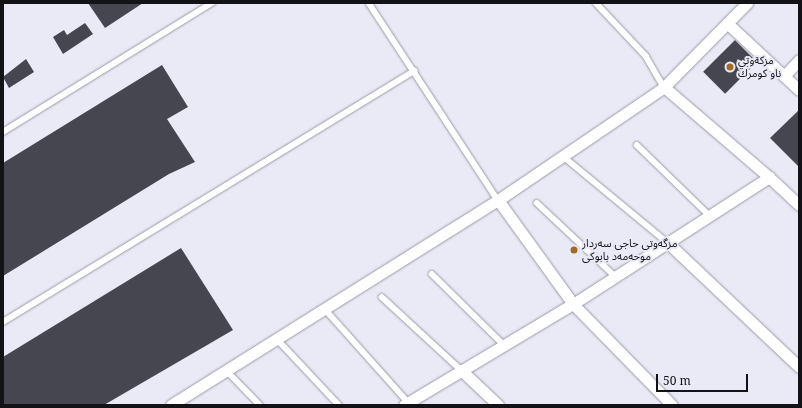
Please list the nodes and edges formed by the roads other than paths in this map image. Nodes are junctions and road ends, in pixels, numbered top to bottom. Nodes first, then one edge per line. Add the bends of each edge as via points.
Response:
1 (212, 3) edge
2 (369, 3) edge
3 (596, 3) edge
4 (747, 3) edge
5 (727, 23) junction
6 (799, 60) edge
7 (414, 71) junction
8 (784, 76) junction
9 (664, 87) junction
10 (799, 90) edge
11 (3, 132) edge
12 (637, 145) dead end
13 (563, 156) junction
14 (769, 177) junction
15 (498, 200) junction
16 (537, 202) dead end
17 (799, 205) edge
18 (710, 216) junction
19 (668, 243) junction
20 (432, 274) dead end
21 (616, 277) junction
22 (382, 297) dead end
23 (573, 304) junction
24 (325, 309) junction
25 (3, 322) edge
26 (277, 339) junction
27 (504, 345) junction
28 (799, 366) edge
29 (226, 370) junction
30 (461, 370) junction
31 (178, 403) edge
32 (406, 404) edge
33 (260, 405) edge
34 (339, 405) edge
35 (498, 405) edge
36 (672, 405) edge

1 - 11 lane
2 - 7 lane
3 - 9 lane via 646,56
4 - 5 street
5 - 8 street
5 - 9 street
6 - 8 street
7 - 15 lane
7 - 25 lane
8 - 10 street
9 - 13 street
9 - 14 street
12 - 18 lane
13 - 15 street
13 - 19 lane
14 - 17 street
14 - 18 street
15 - 23 street
15 - 24 street
16 - 21 lane
18 - 19 street
19 - 21 street
19 - 28 street
20 - 27 lane
21 - 23 street
22 - 30 lane
23 - 27 street
23 - 36 street
24 - 26 street
24 - 32 lane
26 - 29 street
26 - 34 lane
27 - 30 street
29 - 31 street
29 - 33 lane
30 - 32 street
30 - 35 street

